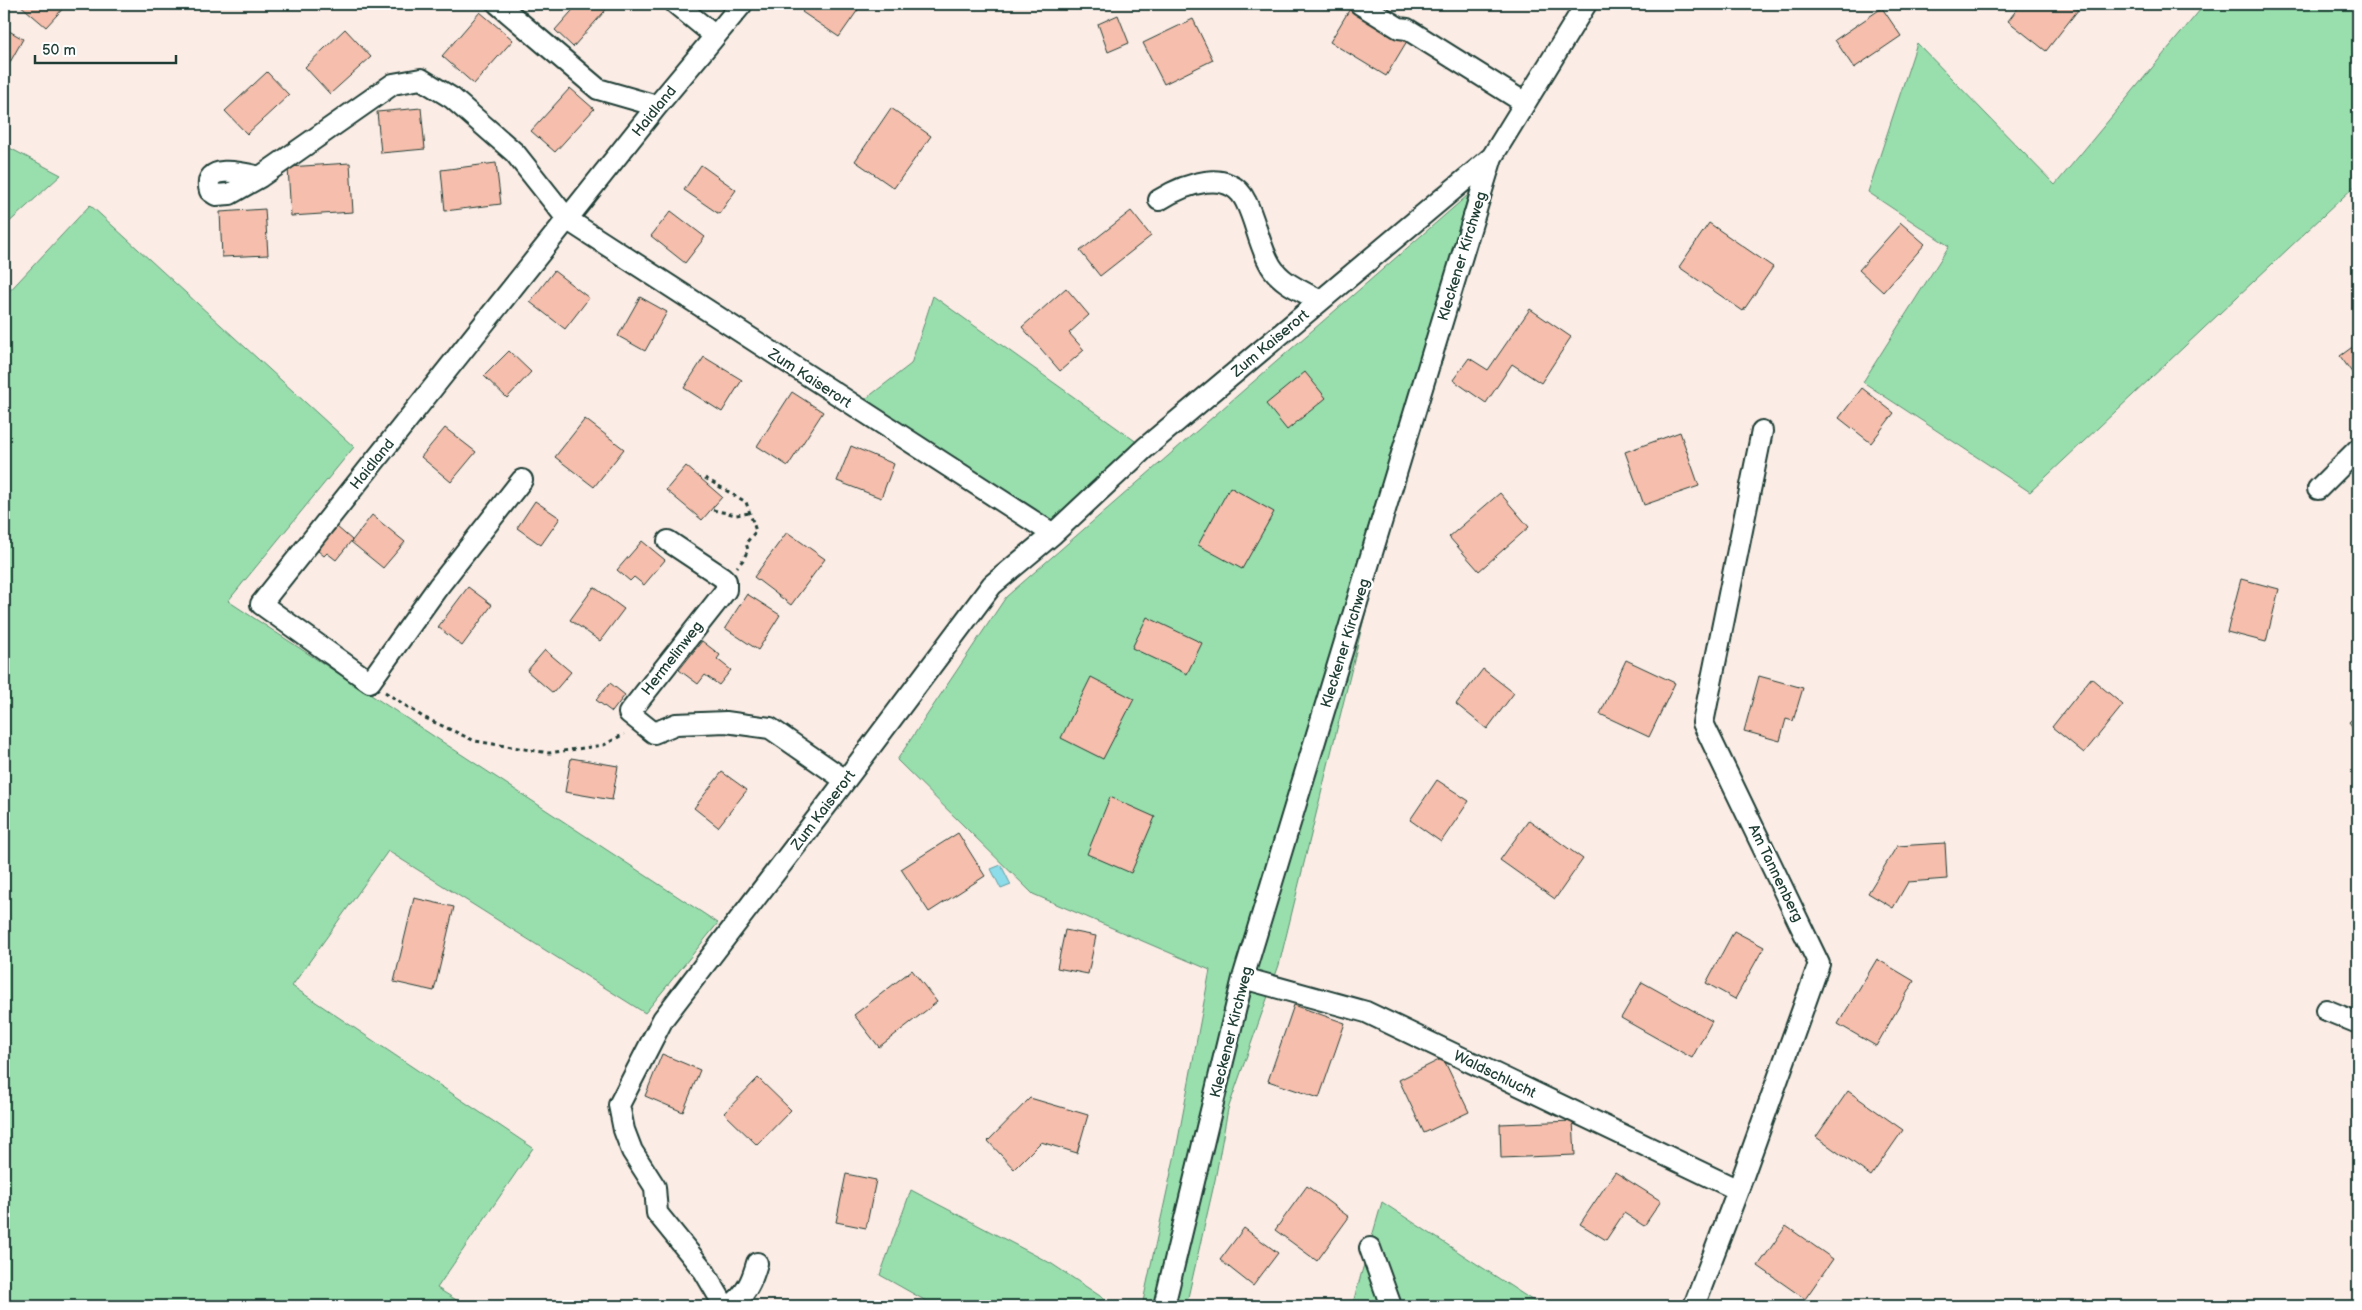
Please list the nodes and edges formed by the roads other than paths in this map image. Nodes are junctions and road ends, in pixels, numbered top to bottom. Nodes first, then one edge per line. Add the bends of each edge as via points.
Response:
1 (498, 4) edge
2 (676, 4) edge
3 (742, 4) edge
4 (1360, 4) edge
5 (1586, 4) edge
6 (715, 36) junction
7 (1526, 102) junction
8 (657, 106) junction
9 (1492, 157) junction
10 (260, 177) dead end
11 (1159, 200) dead end
12 (568, 220) junction
13 (1320, 301) junction
14 (1762, 431) dead end
15 (2358, 449) edge
16 (522, 480) dead end
17 (2318, 488) dead end
18 (1053, 534) junction
19 (668, 541) dead end
20 (845, 780) junction
21 (1243, 978) junction
22 (2326, 1010) dead end
23 (2358, 1022) edge
24 (1738, 1190) junction
25 (1370, 1248) dead end
26 (757, 1263) dead end
27 (1164, 1306) edge
28 (1391, 1306) edge
29 (1694, 1306) edge

1 - 8 street via 598,89
2 - 6 street
3 - 6 street, Haidland
4 - 7 street
5 - 7 street, Kleckener Kirchweg
6 - 8 street, Haidland
7 - 9 street, Kleckener Kirchweg
8 - 12 street, Haidland
9 - 13 street, Zum Kaiserort
9 - 21 street, Kleckener Kirchweg
10 - 12 street via 392,84 421,79 452,98 515,153
11 - 13 street via 1196,183 1219,182 1236,188 1246,201 1272,267 1287,283
12 - 16 street, Haidland via 261,604 370,682 438,587
12 - 18 street, Zum Kaiserort
13 - 18 street, Zum Kaiserort via 1146,448
14 - 24 street, Am Tannenberg via 1703,723 1819,964
15 - 17 street
18 - 20 street, Zum Kaiserort via 992,585
19 - 20 street, Hermelinweg via 725,585 629,713 654,733 676,724 726,722 770,728
20 - 26 street, Zum Kaiserort via 663,1019 620,1105 632,1151 655,1187 657,1213 704,1271 721,1300 730,1306 739,1300 748,1288
21 - 24 street, Waldschlucht via 1366,1012
21 - 27 street, Kleckener Kirchweg
22 - 23 street
24 - 29 street, Am Tannenberg
25 - 28 street

